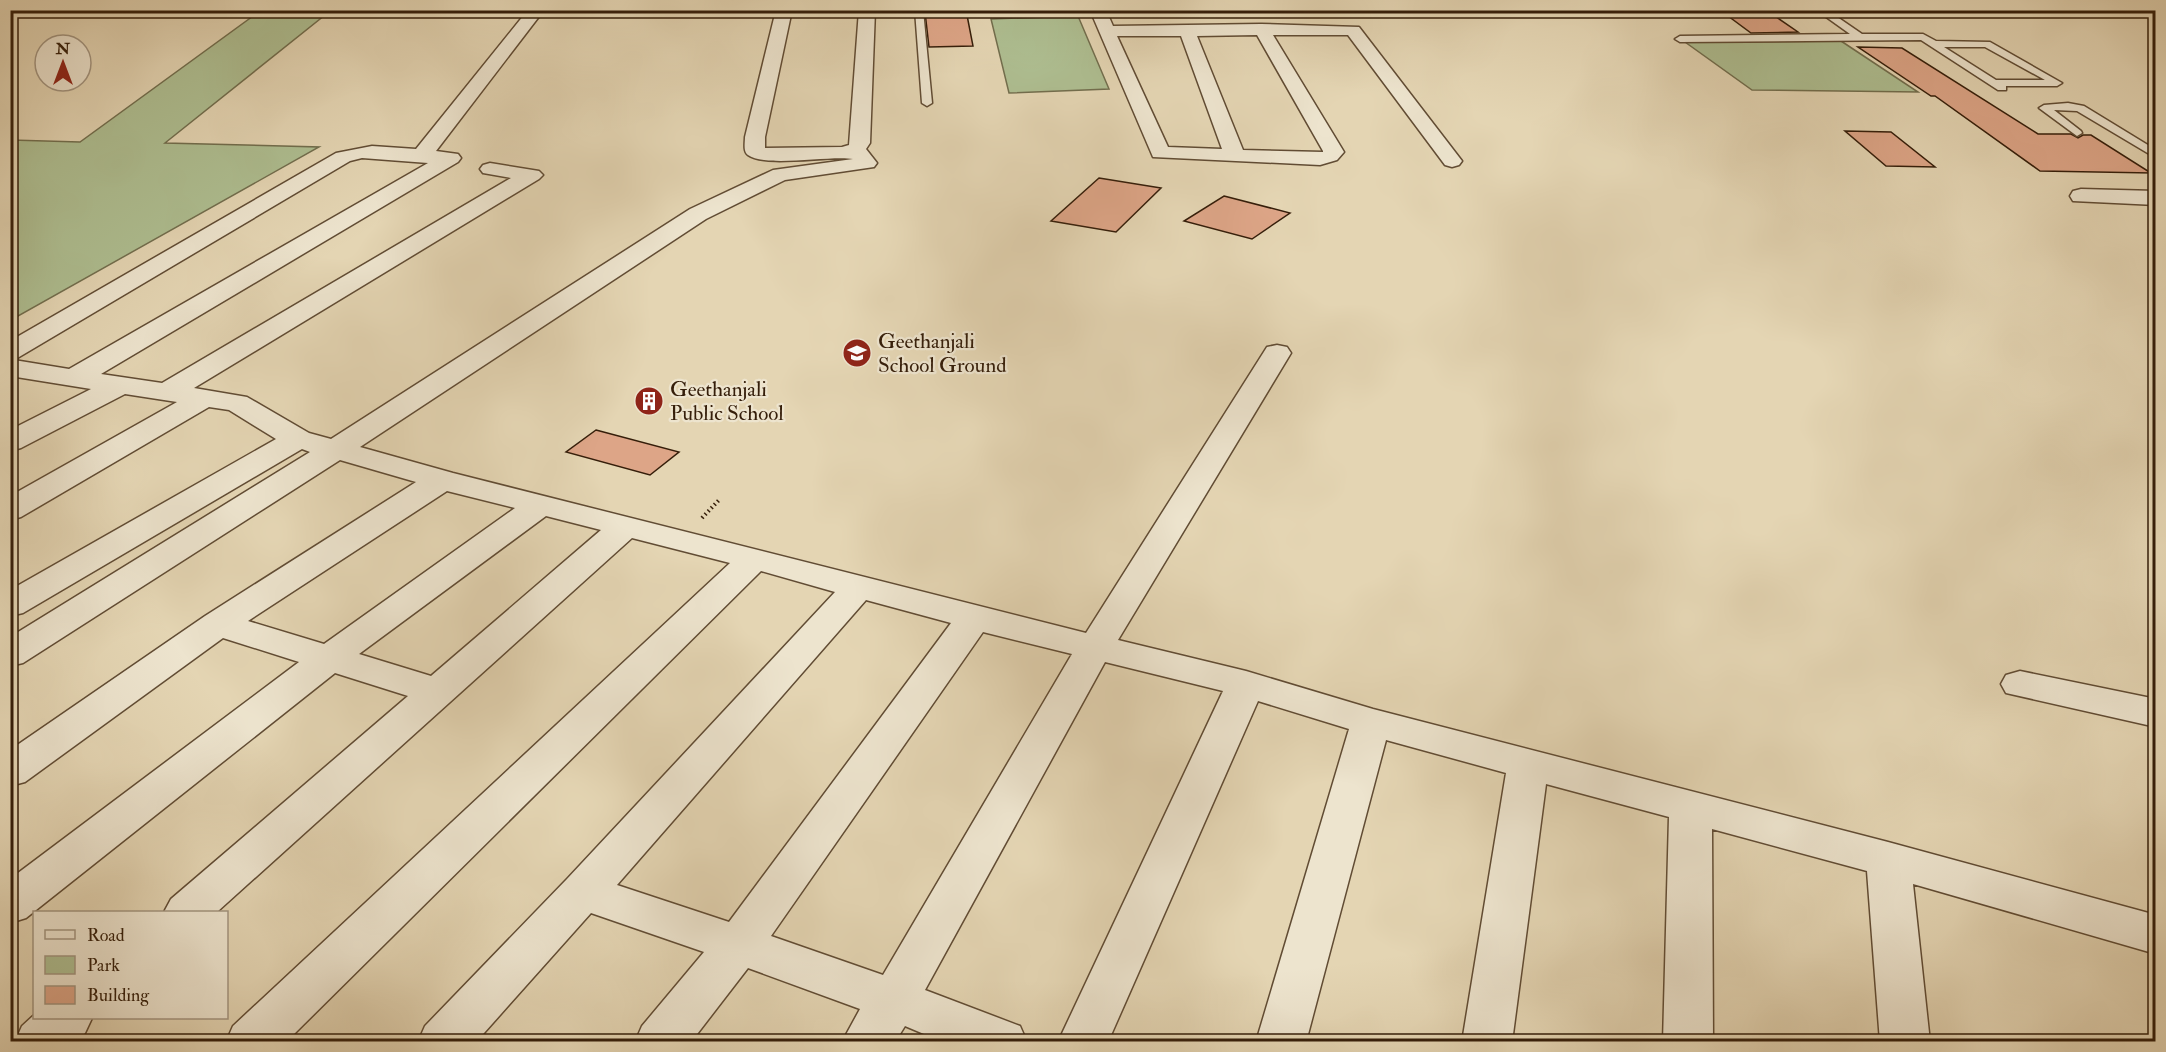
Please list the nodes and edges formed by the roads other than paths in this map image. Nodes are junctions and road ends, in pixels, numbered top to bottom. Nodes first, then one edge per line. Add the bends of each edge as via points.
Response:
1 (537, 10) edge
2 (784, 10) edge
3 (867, 10) edge
4 (919, 10) edge
5 (1098, 10) edge
6 (1788, 10) edge
7 (1822, 11) edge
8 (1261, 29) junction
9 (1187, 30) junction
10 (1106, 31) junction
11 (1860, 37) junction
12 (1680, 39) dead end
13 (1933, 44) junction
14 (1994, 82) junction
15 (2010, 93) dead end
16 (927, 103) dead end
17 (2068, 106) junction
18 (2077, 133) dead end
19 (2156, 145) edge
20 (856, 149) junction
21 (2156, 155) edge
22 (422, 156) junction
23 (1234, 156) junction
24 (1452, 161) dead end
25 (490, 169) dead end
26 (2081, 196) dead end
27 (2151, 201) edge
28 (10, 353) edge
29 (1277, 353) dead end
30 (24, 370) edge
31 (73, 378) junction
32 (10, 385) edge
33 (122, 385) junction
34 (167, 392) junction
35 (205, 398) junction
36 (298, 439) junction
37 (10, 442) edge
38 (335, 450) junction
39 (442, 480) junction
40 (541, 505) junction
41 (10, 510) edge
42 (626, 526) junction
43 (754, 559) junction
44 (859, 587) junction
45 (10, 605) edge
46 (974, 618) junction
47 (218, 624) junction
48 (1094, 649) junction
49 (10, 654) edge
50 (329, 658) junction
51 (1246, 684) junction
52 (2020, 684) dead end
53 (439, 692) junction
54 (2156, 713) edge
55 (1371, 722) junction
56 (1528, 765) junction
57 (10, 771) edge
58 (1691, 807) junction
59 (1888, 859) junction
60 (583, 892) junction
61 (10, 905) edge
62 (188, 911) edge
63 (2156, 935) edge
64 (739, 944) junction
65 (895, 999) junction
66 (65, 1019) edge
67 (40, 1041) edge
68 (251, 1041) edge
69 (443, 1041) edge
70 (660, 1041) edge
71 (867, 1041) edge
72 (1002, 1041) edge
73 (1083, 1041) edge
74 (1281, 1041) edge
75 (1487, 1041) edge
76 (1688, 1041) edge
77 (1905, 1041) edge

1 - 22 street
2 - 20 street via 755,151 844,153
3 - 20 street via 860,143
4 - 16 lane
5 - 10 street
6 - 7 lane
7 - 11 lane
8 - 9 street
8 - 23 street via 1334,152 1320,159
8 - 24 street via 1353,30
9 - 10 street
9 - 23 street
10 - 23 street via 1160,153
11 - 12 lane
11 - 13 lane via 1923,37
13 - 14 lane
13 - 14 lane via 1987,44 2057,83
14 - 15 lane
17 - 18 lane via 2044,108
17 - 19 lane via 2089,104
17 - 21 lane via 2080,108
20 - 38 street via 867,163 780,174 698,214
22 - 28 street via 368,151 343,157
22 - 31 street via 451,158
25 - 34 street via 532,175
26 - 27 street
29 - 48 street
30 - 31 street
30 - 32 street
31 - 33 street
33 - 34 street
33 - 37 street
34 - 35 street
35 - 36 street via 237,403
35 - 41 street
36 - 38 street
36 - 45 street
38 - 39 street
38 - 49 street
39 - 40 street
39 - 47 street
40 - 42 street
40 - 50 street
42 - 43 street
42 - 53 street
43 - 44 street
43 - 68 street
44 - 46 street
44 - 60 street
46 - 48 street
46 - 64 street
47 - 50 street
47 - 57 street
48 - 51 street
48 - 65 street
50 - 53 street
50 - 61 street
51 - 55 street
51 - 73 street
52 - 54 street
53 - 62 street
55 - 56 street
55 - 74 street
56 - 58 street
56 - 75 street
58 - 59 street
58 - 76 street
59 - 63 street
59 - 77 street
60 - 64 street
60 - 69 street
64 - 65 street
64 - 70 street
65 - 71 street
65 - 72 street
66 - 67 street

